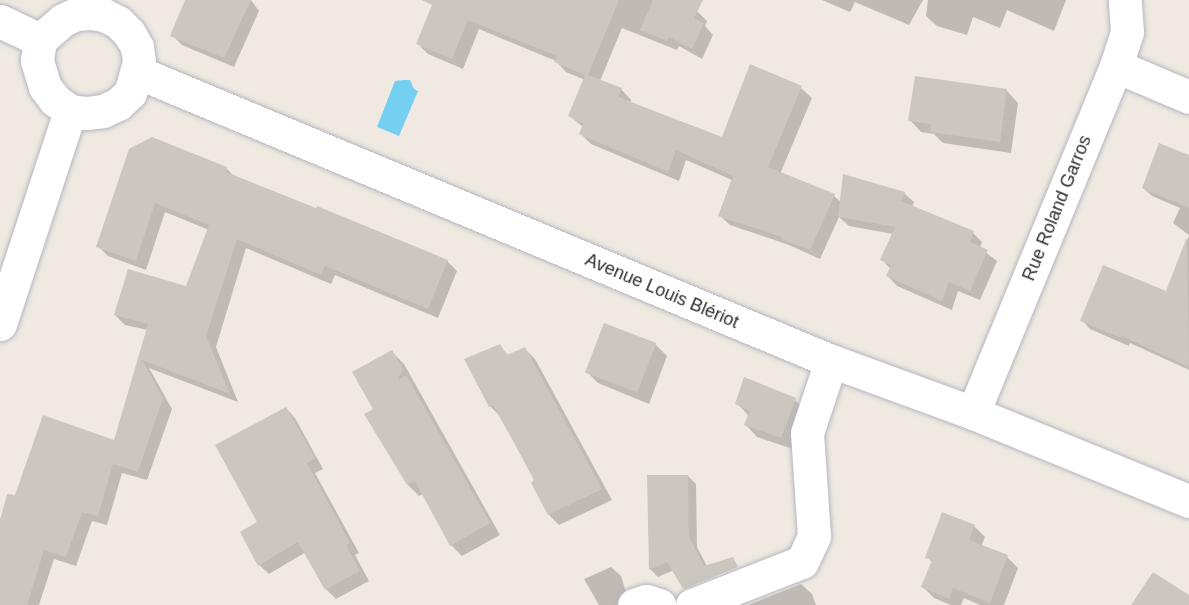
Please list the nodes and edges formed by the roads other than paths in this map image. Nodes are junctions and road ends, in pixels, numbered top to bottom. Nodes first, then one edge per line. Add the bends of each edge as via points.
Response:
1 (1125, 0) edge
2 (107, 7) edge
3 (19, 30) edge
4 (1116, 66) junction
5 (137, 72) junction
6 (1189, 97) edge
7 (70, 111) junction
8 (0, 324) edge
9 (831, 361) junction
10 (973, 413) junction
11 (1189, 501) edge
12 (634, 605) edge
13 (658, 605) edge
14 (692, 605) edge

1 - 4 street, Rue Roland Garros via 1127,32
2 - 3 street
2 - 5 street via 136,47
3 - 7 street via 37,60 45,87
4 - 6 street
4 - 10 street, Rue Roland Garros
5 - 7 street via 130,93 118,104 86,114
5 - 9 street, Avenue Louis Blériot
7 - 8 street
9 - 10 street, Avenue Louis Blériot
9 - 14 street via 807,433 814,536 802,562
10 - 11 street, Avenue Louis Blériot
12 - 13 street via 646,601

